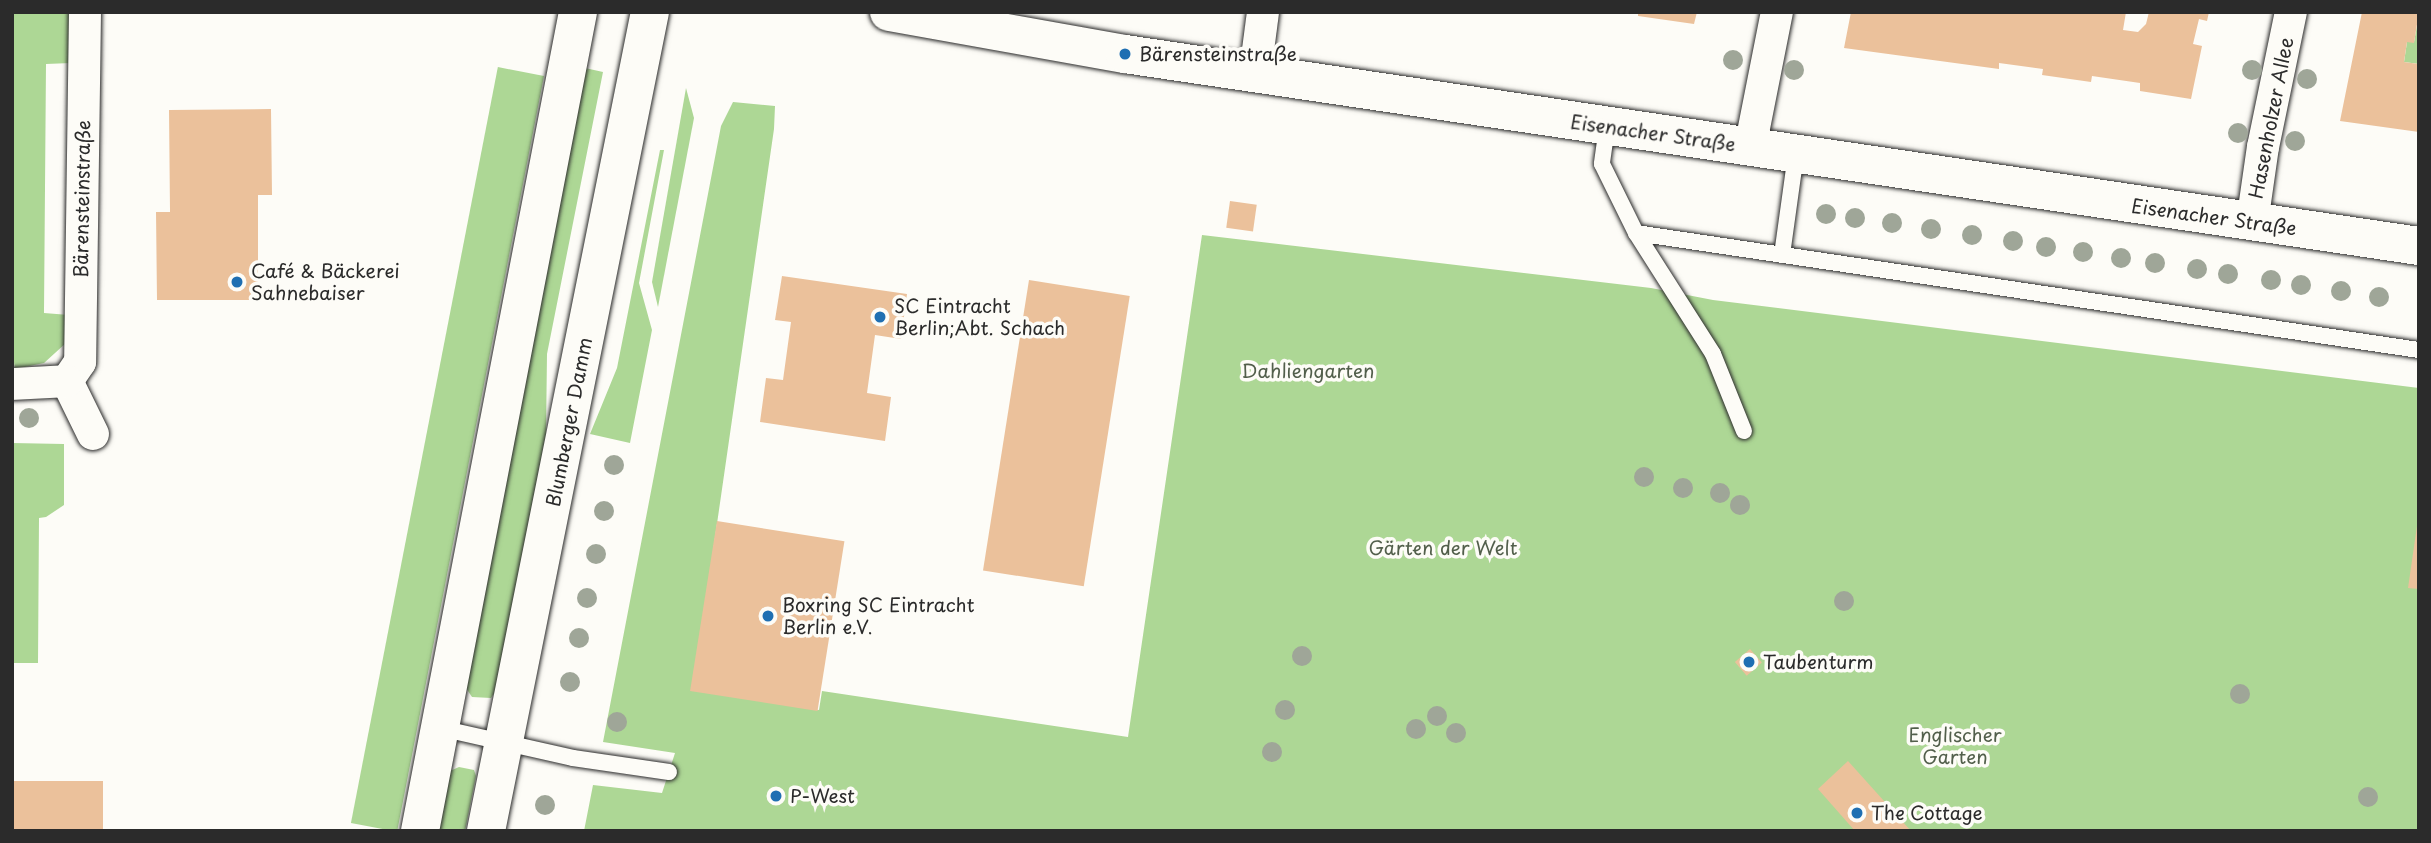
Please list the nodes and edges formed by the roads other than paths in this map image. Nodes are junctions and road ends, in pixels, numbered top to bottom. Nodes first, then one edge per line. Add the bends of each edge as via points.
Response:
1 (85, 12) edge
2 (578, 12) edge
3 (650, 12) edge
4 (889, 12) edge
5 (1263, 12) edge
6 (1777, 12) edge
7 (2291, 12) edge
8 (1255, 73) junction
9 (1607, 127) junction
10 (1750, 148) junction
11 (1796, 154) junction
12 (2252, 223) junction
13 (1636, 233) junction
14 (2419, 246) edge
15 (1782, 255) junction
16 (2419, 350) edge
17 (67, 381) junction
18 (12, 384) edge
19 (1744, 431) dead end
20 (93, 435) dead end
21 (440, 728) junction
22 (505, 743) junction
23 (669, 772) dead end
24 (420, 831) edge
25 (486, 831) edge

1 - 17 street, Bärensteinstraße via 80,362
2 - 21 main road
3 - 22 main road, Blumberger Damm
4 - 8 main road, Eisenacher Straße
5 - 8 street
6 - 10 street
7 - 12 street, Hasenholzer Allee
8 - 9 main road, Eisenacher Straße
9 - 10 main road, Eisenacher Straße
9 - 13 lane via 1602,164
10 - 11 main road, Eisenacher Straße
11 - 12 main road, Eisenacher Straße
11 - 15 lane
12 - 14 main road, Eisenacher Straße
13 - 15 lane
13 - 19 lane via 1713,354
15 - 16 lane
17 - 18 street
17 - 20 street
21 - 22 lane
21 - 24 main road
22 - 23 lane
22 - 25 main road, Blumberger Damm

